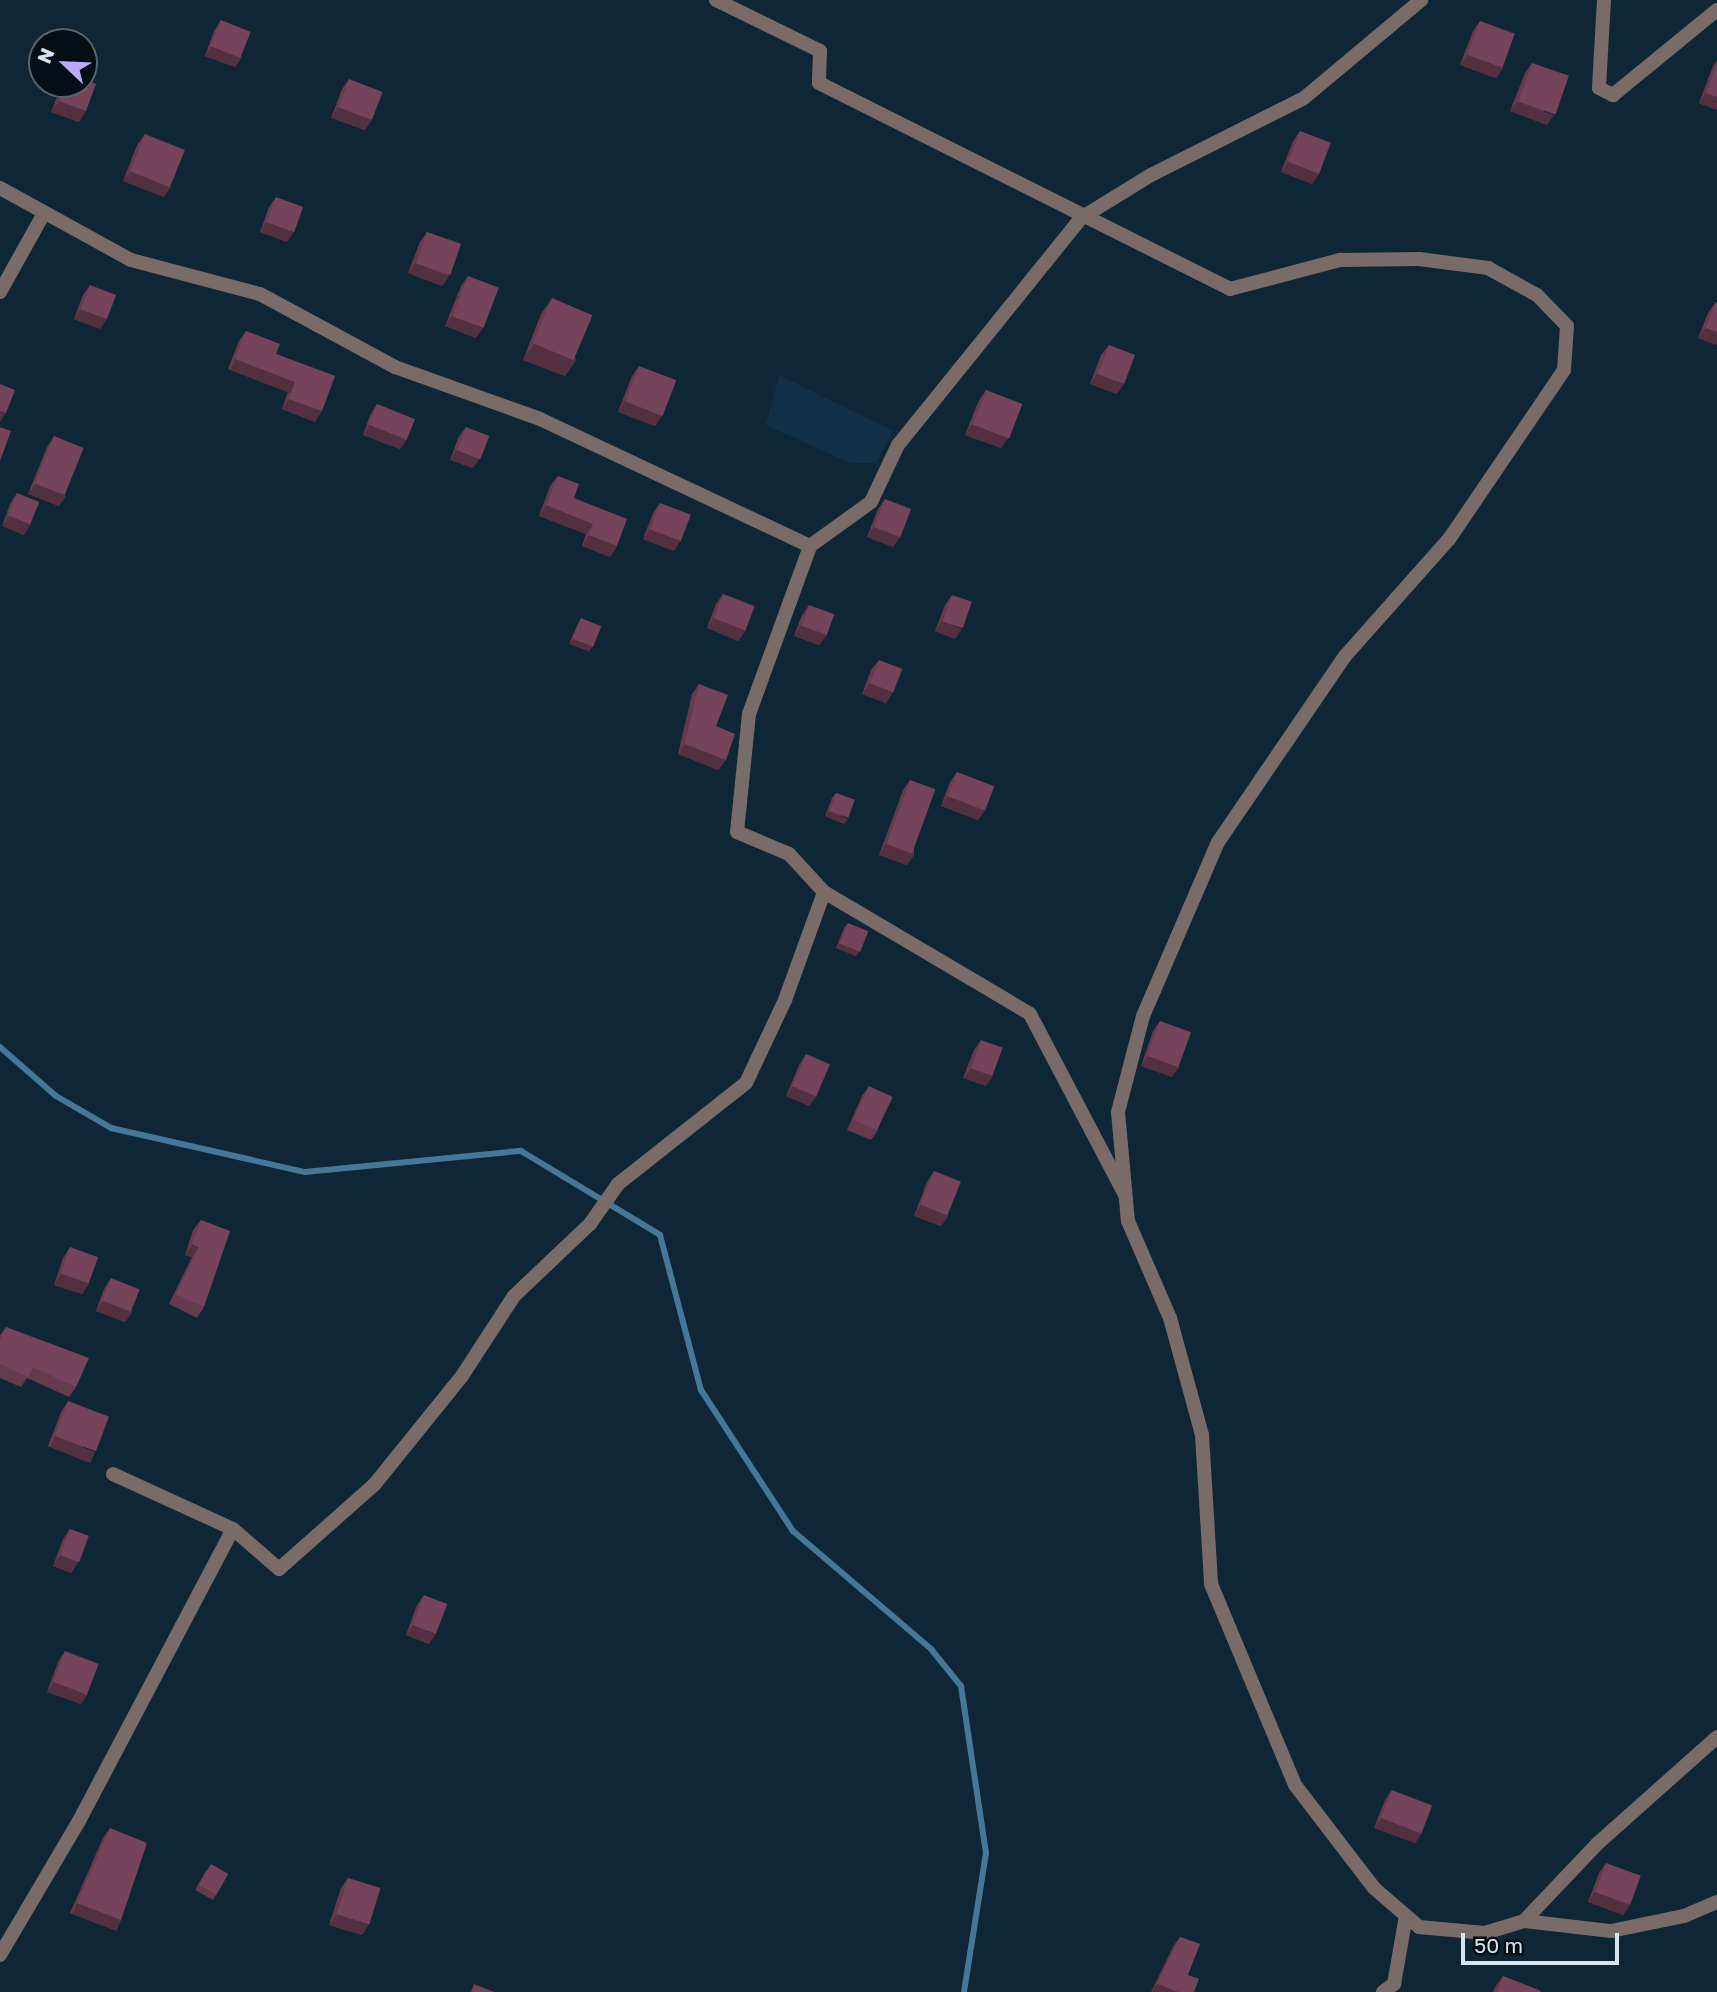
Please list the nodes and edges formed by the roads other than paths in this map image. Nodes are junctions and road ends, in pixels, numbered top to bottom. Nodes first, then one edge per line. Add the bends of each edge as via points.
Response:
1 (716, 0) edge
2 (1421, 0) edge
3 (1604, 0) edge
4 (1717, 10) edge
5 (0, 188) edge
6 (43, 215) junction
7 (1081, 218) junction
8 (0, 292) edge
9 (810, 546) junction
10 (824, 892) junction
11 (1127, 1198) junction
12 (113, 1474) dead end
13 (233, 1529) junction
14 (1717, 1737) edge
15 (1717, 1902) edge
16 (1406, 1916) junction
17 (1524, 1921) junction
18 (0, 1955) edge
19 (1383, 1992) edge

1 - 7 street via 820,51 820,83
2 - 7 street via 1304,98 1152,175
3 - 4 street via 1599,88 1613,95
5 - 6 street
6 - 8 street
6 - 9 street via 131,260 260,294 314,318 395,367 540,419
7 - 9 street via 898,445 871,502
7 - 11 street via 1230,289 1340,260 1419,259 1488,268 1537,295 1567,326 1564,370 1449,540 1345,656 1217,842 1122,1082 1118,1112
9 - 10 street via 749,714 737,832 789,854
10 - 11 street via 1030,1014
10 - 13 street via 785,1000 746,1083 618,1184 590,1224 514,1296 462,1376 374,1485 279,1569
11 - 16 street via 1128,1221 1170,1318 1202,1435 1211,1584 1296,1785 1374,1888
12 - 13 street
13 - 18 street via 79,1821
14 - 17 street via 1597,1844
15 - 17 street via 1684,1916 1611,1931
16 - 17 street via 1419,1927 1485,1933
16 - 19 street via 1394,1984

